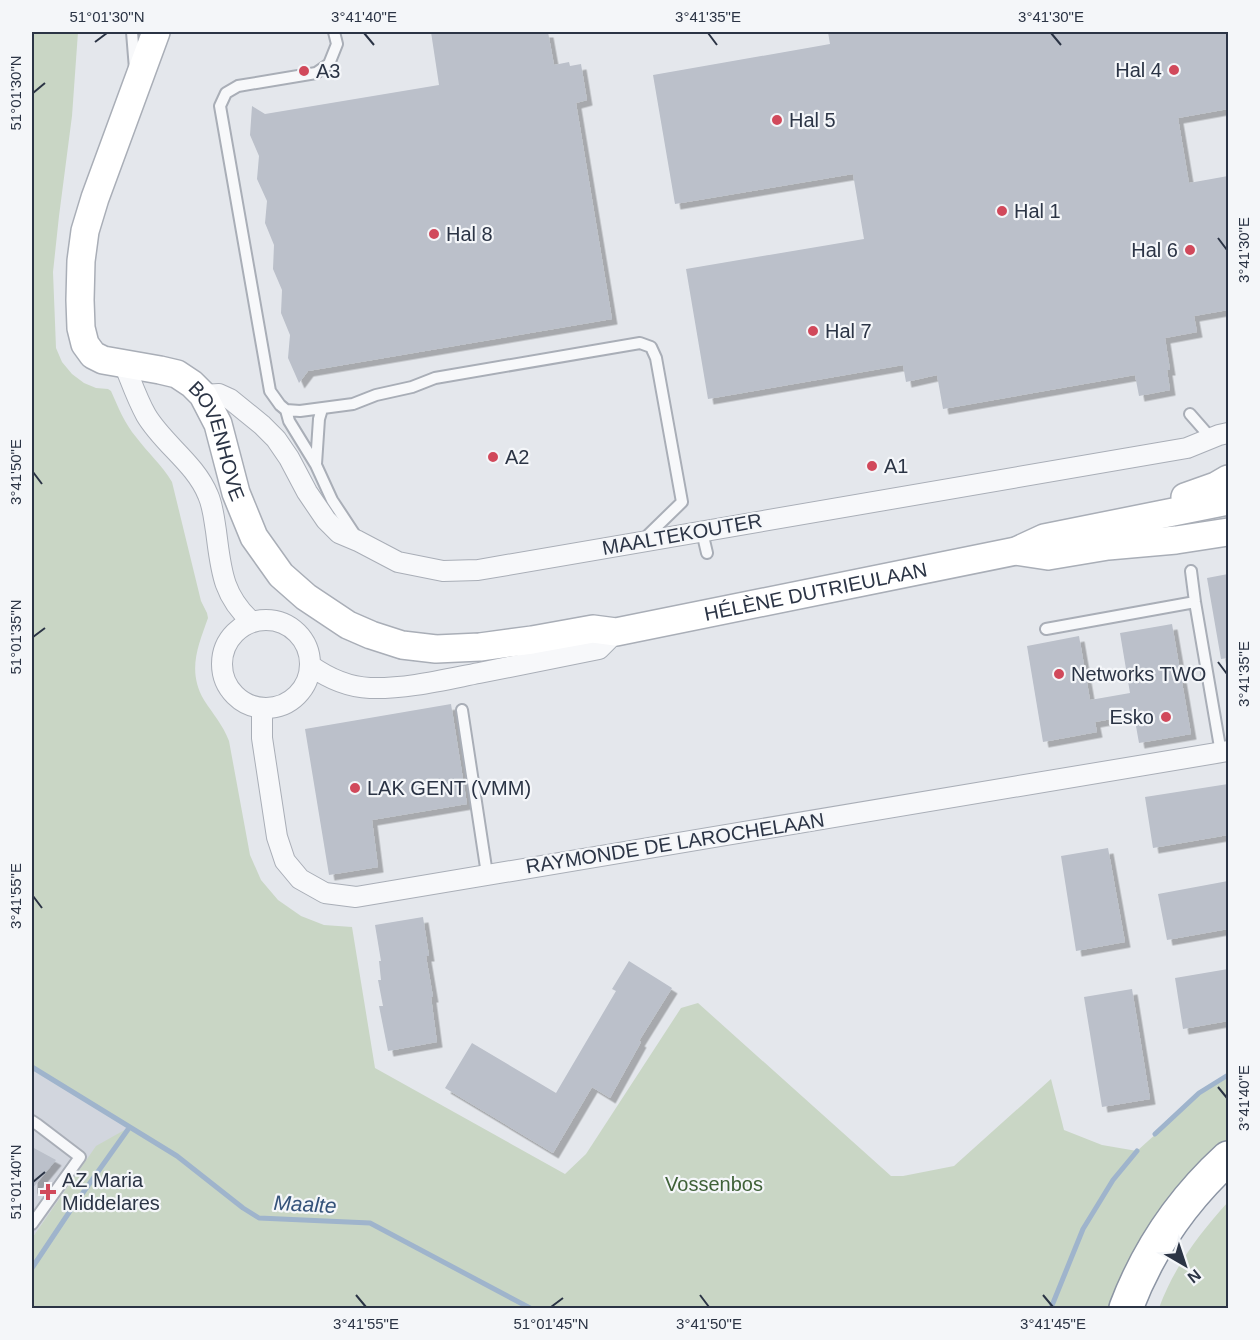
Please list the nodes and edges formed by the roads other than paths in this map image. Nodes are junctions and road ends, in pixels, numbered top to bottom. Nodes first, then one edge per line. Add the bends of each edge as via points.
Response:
1 (132, 32) edge
2 (156, 32) edge
3 (165, 32) edge
4 (334, 32) edge
5 (147, 57) junction
6 (137, 84) junction
7 (124, 364) junction
8 (203, 395) junction
9 (322, 409) junction
10 (286, 410) junction
11 (1190, 414) dead end
12 (1220, 435) edge
13 (316, 465) junction
14 (1228, 479) edge
15 (1228, 501) edge
16 (1140, 519) junction
17 (1228, 532) edge
18 (703, 536) dead end
19 (358, 541) junction
20 (641, 541) junction
21 (1016, 552) junction
22 (707, 553) dead end
23 (1191, 571) dead end
24 (1195, 602) junction
25 (252, 622) junction
26 (1046, 629) dead end
27 (616, 632) junction
28 (311, 666) junction
29 (262, 709) junction
30 (462, 710) dead end
31 (1225, 752) edge
32 (487, 874) junction
33 (32, 1120) edge
34 (1228, 1158) edge
35 (1228, 1182) edge
36 (32, 1224) edge
37 (1126, 1308) edge
38 (1145, 1308) edge

1 - 6 lane
2 - 5 street, BOVENHOVE
3 - 5 lane
4 - 10 lane via 336,44 329,64 316,73 238,86 226,93 220,106 270,391
5 - 6 street, BOVENHOVE
6 - 7 street, BOVENHOVE via 95,198 81,261 81,328 85,344 93,355
7 - 8 street, BOVENHOVE via 177,374
7 - 25 street via 146,415 199,478 209,496 221,571 240,611
8 - 19 street, MAALTEKOUTER via 219,394 230,399 262,425 289,458 326,520 339,533
8 - 27 street, BOVENHOVE via 218,424 236,493 254,537 281,575 348,626 402,645 436,649 480,647 593,629
9 - 10 lane
9 - 13 lane
9 - 20 lane via 353,404 435,378 640,343 651,347 682,502
10 - 13 lane
11 - 12 lane
12 - 20 street, MAALTEKOUTER via 1187,448
13 - 19 lane
14 - 16 street via 1156,504
15 - 16 street, HÉLÈNE DUTRIEULAAN
16 - 21 street, HÉLÈNE DUTRIEULAAN via 1044,538
17 - 21 street, HÉLÈNE DUTRIEULAAN via 1048,556
18 - 22 lane
19 - 20 street, MAALTEKOUTER via 398,562 443,571 478,570
21 - 27 street, HÉLÈNE DUTRIEULAAN
23 - 24 lane
24 - 26 lane
24 - 31 lane
25 - 28 street via 280,622 293,628 303,639
25 - 29 street via 229,640 222,669 235,696
27 - 28 street via 599,649 402,686 369,688 345,684
28 - 29 street via 301,693 290,703
29 - 32 street, RAYMONDE DE LAROCHELAAN via 262,738 278,837 285,861 300,879 325,893 356,897
30 - 32 lane
31 - 32 street, RAYMONDE DE LAROCHELAAN
33 - 36 lane via 81,1157
34 - 37 highway via 1179,1210 1155,1246
35 - 38 highway via 1194,1219 1171,1253

